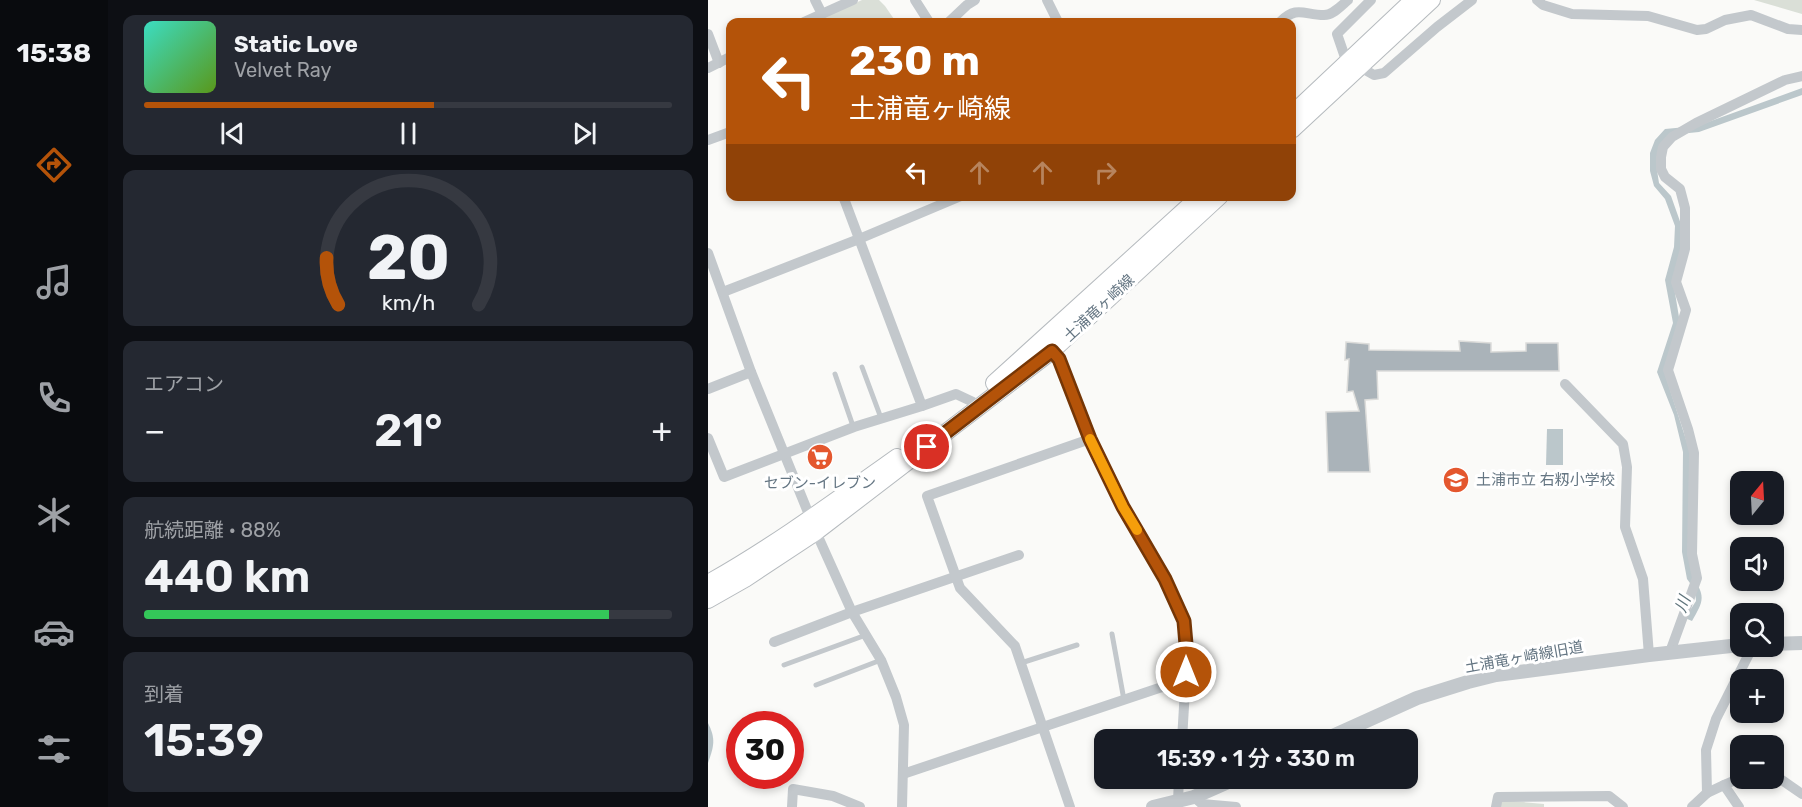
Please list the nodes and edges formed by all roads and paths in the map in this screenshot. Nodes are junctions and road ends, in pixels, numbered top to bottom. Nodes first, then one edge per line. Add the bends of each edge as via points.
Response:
1 (815, 0) edge
2 (853, 0) edge
3 (915, 0) edge
4 (975, 0) edge
5 (1047, 0) edge
6 (1348, 0) edge
7 (1371, 0) edge
8 (1413, 0) edge
9 (1432, 0) edge
10 (1472, 0) edge
11 (1537, 0) edge
12 (822, 14) junction
13 (813, 18) edge
14 (926, 18) edge
15 (953, 18) edge
16 (1056, 18) edge
17 (1284, 18) edge
18 (1802, 30) edge
19 (708, 34) edge
20 (726, 59) edge
21 (719, 63) junction
22 (1354, 65) junction
23 (708, 68) edge
24 (1802, 76) edge
25 (1296, 111) edge
26 (1296, 126) edge
27 (726, 133) edge
28 (708, 140) edge
29 (845, 201) edge
30 (949, 201) edge
31 (1195, 201) edge
32 (1214, 201) edge
33 (859, 239) junction
34 (708, 253) edge
35 (723, 292) junction
36 (1048, 345) junction
37 (862, 367) dead end
38 (751, 372) junction
39 (835, 374) dead end
40 (1565, 384) dead end
41 (708, 389) edge
42 (973, 402) junction
43 (922, 406) junction
44 (881, 418) junction
45 (854, 427) junction
46 (708, 438) edge
47 (1090, 439) junction
48 (785, 454) junction
49 (814, 525) junction
50 (1019, 555) dead end
51 (957, 577) junction
52 (708, 583) edge
53 (708, 600) edge
54 (852, 612) junction
55 (1112, 634) dead end
56 (866, 635) junction
57 (774, 642) dead end
58 (1802, 643) edge
59 (1784, 644) edge
60 (1077, 645) dead end
61 (1730, 646) edge
62 (1671, 652) junction
63 (1649, 655) junction
64 (1747, 657) edge
65 (881, 660) junction
66 (1021, 663) junction
67 (784, 665) dead end
68 (816, 685) dead end
69 (1185, 689) junction
70 (1124, 700) junction
71 (1042, 728) junction
72 (1183, 729) edge
73 (1346, 729) edge
74 (903, 774) junction
75 (1730, 782) edge
76 (1784, 782) edge
77 (1724, 785) junction
78 (1179, 789) edge
79 (1212, 789) edge
80 (1707, 793) junction
81 (1802, 794) edge
82 (1194, 797) junction
83 (1178, 801) junction
84 (792, 807) edge
85 (860, 807) edge
86 (902, 807) edge
87 (1070, 807) edge
88 (1153, 807) edge
89 (1236, 807) edge
90 (1496, 807) edge
91 (1623, 807) edge
92 (1692, 807) edge
93 (1739, 807) edge

1 - 12 street
2 - 12 street
3 - 14 street
4 - 15 street
5 - 16 street
6 - 17 street via 1325,15 1297,11
7 - 22 street via 1337,34
8 - 22 main road
9 - 22 main road
10 - 22 street via 1384,73 1374,75
11 - 18 street via 1572,14 1648,16 1697,30 1751,15
12 - 13 street
19 - 21 street
20 - 21 street
21 - 23 street
22 - 25 main road
22 - 26 main road
24 - 62 street via 1785,80 1696,123 1672,137 1661,157 1660,169 1680,189 1685,208 1685,249 1676,282 1686,310 1668,370 1694,453 1692,554 1697,578
27 - 28 street
29 - 33 street
30 - 33 street
31 - 36 main road, 土浦竜ヶ崎線
32 - 36 main road, 土浦竜ヶ崎線
33 - 35 street
33 - 43 street
34 - 35 street
35 - 38 street
36 - 42 main road, 土浦竜ヶ崎線
36 - 47 street via 1059,359
36 - 49 main road, 土浦竜ヶ崎線
37 - 44 lane
38 - 41 street
38 - 48 street
39 - 45 lane
40 - 63 street via 1623,444 1627,467 1625,527 1643,579
42 - 43 street via 956,394
42 - 49 main road, 土浦竜ヶ崎線
43 - 44 street
44 - 45 street
45 - 48 street
46 - 48 street via 724,477
47 - 51 street via 927,496
47 - 69 street via 1184,621
48 - 49 street
49 - 52 main road, 土浦竜ヶ崎線
49 - 53 main road, 土浦竜ヶ崎線 via 745,579
49 - 54 street
50 - 51 street
51 - 54 street
51 - 66 street via 960,588 1015,646
54 - 56 street
54 - 57 street
55 - 70 lane
56 - 65 street
56 - 67 lane
58 - 59 street
60 - 66 lane
61 - 62 street, 土浦竜ヶ崎線旧道
62 - 63 street, 土浦竜ヶ崎線旧道
63 - 73 street, 土浦竜ヶ崎線旧道 via 1468,682 1418,698
64 - 80 street via 1716,719 1706,750
65 - 68 lane
65 - 74 street via 904,725
66 - 71 street
69 - 70 street via 1162,687
69 - 72 street
70 - 71 street
71 - 74 street
71 - 87 street
74 - 86 street
75 - 77 street
76 - 81 street
77 - 80 street
77 - 93 street
78 - 83 street
79 - 82 street
80 - 92 street
82 - 83 street
82 - 89 street via 1202,804
83 - 88 street
84 - 85 street via 793,789 833,796
90 - 91 street via 1498,797 1610,796

